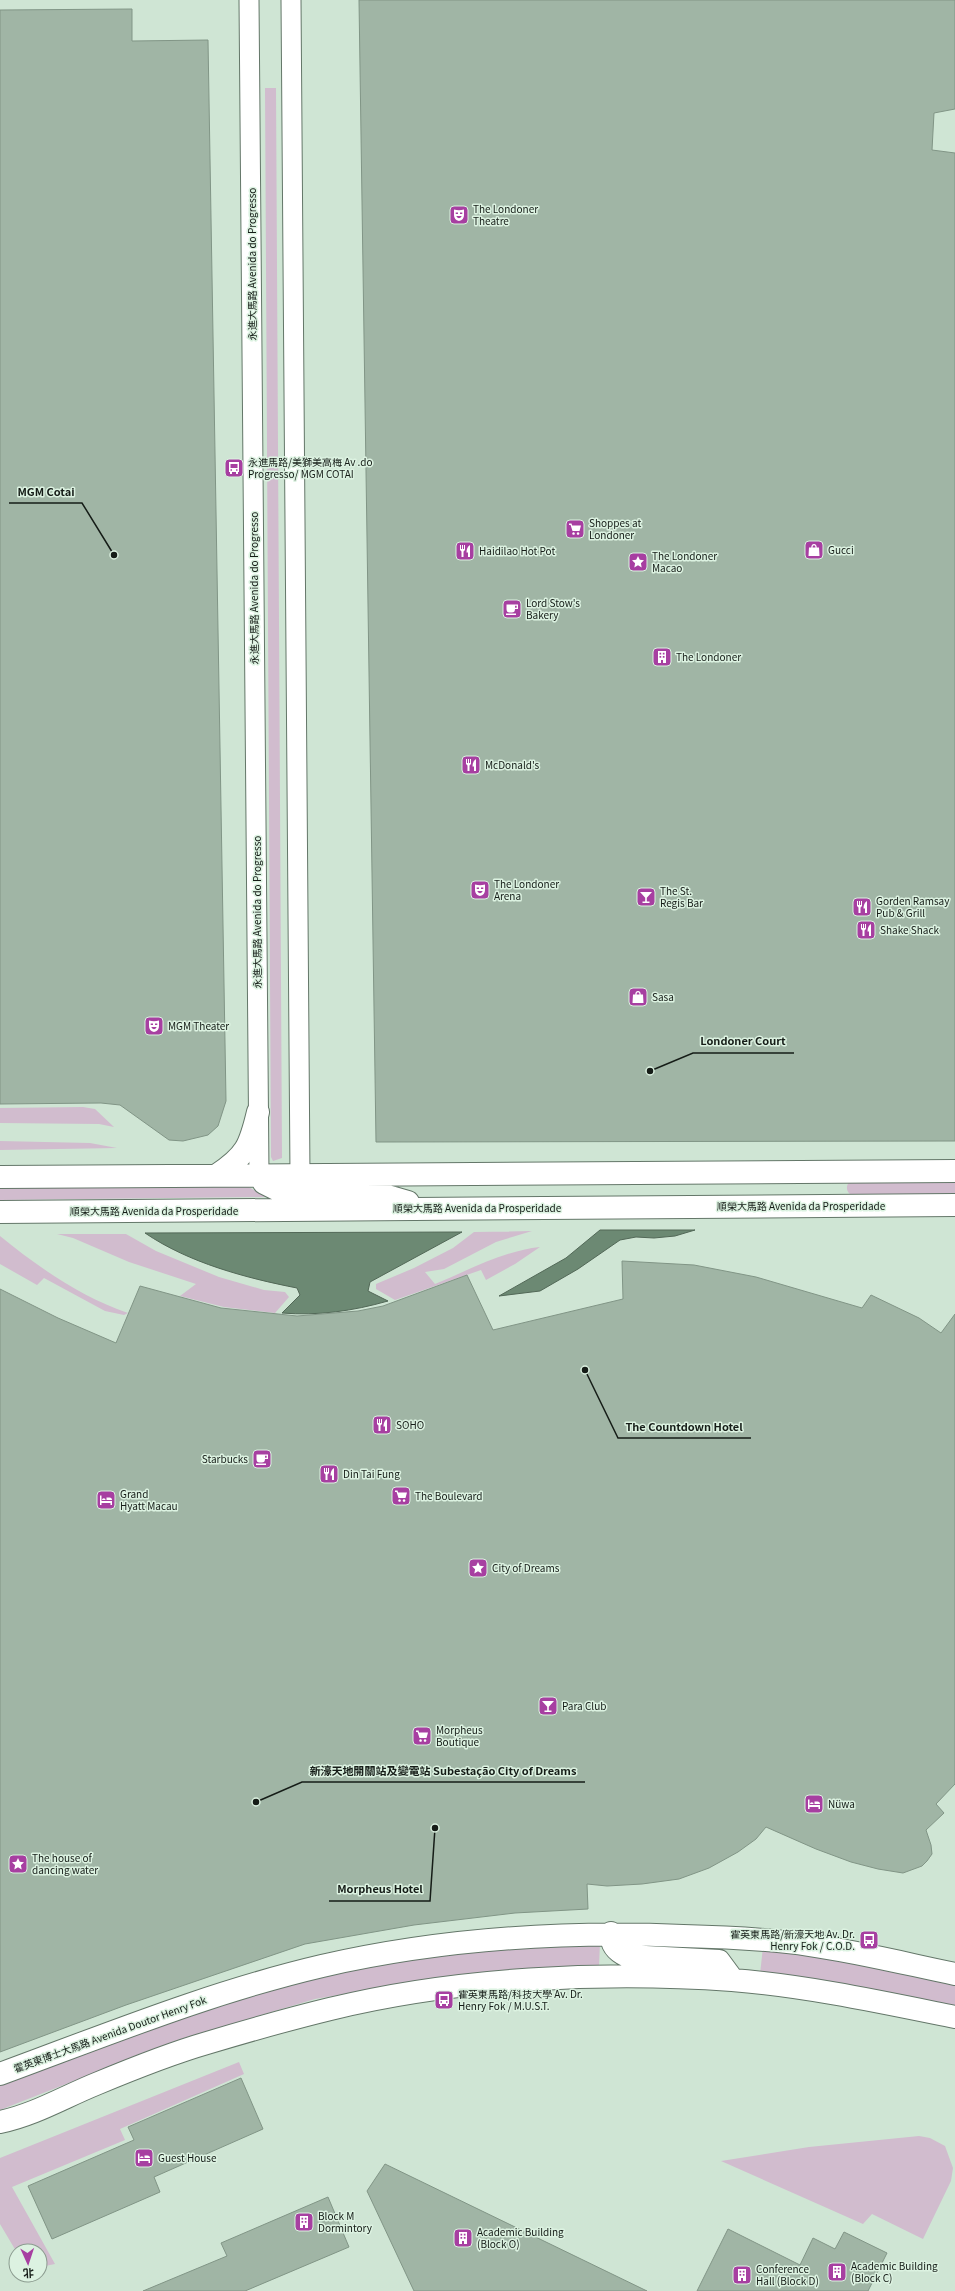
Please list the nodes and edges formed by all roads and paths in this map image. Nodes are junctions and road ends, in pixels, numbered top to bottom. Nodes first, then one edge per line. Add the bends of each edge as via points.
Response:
1 (249, 0) edge
2 (291, 0) edge
3 (258, 1112) junction
4 (955, 1170) edge
5 (831, 1171) junction
6 (217, 1175) junction
7 (259, 1175) junction
8 (300, 1175) junction
9 (0, 1177) edge
10 (955, 1205) edge
11 (831, 1206) junction
12 (432, 1208) junction
13 (0, 1212) edge
14 (610, 1933) junction
15 (955, 1974) edge
16 (733, 1980) junction
17 (955, 2017) edge
18 (0, 2074) edge
19 (0, 2122) edge

1 - 3 street, 永進大馬路 Avenida do Progresso
2 - 8 street
3 - 6 street via 251,1141 235,1164
3 - 7 street, 永進大馬路 Avenida do Progresso
4 - 5 street
5 - 8 street
5 - 11 street
6 - 7 street
6 - 9 street
7 - 8 street
7 - 12 street via 268,1186 282,1192 370,1191
10 - 11 street, 順榮大馬路 Avenida da Prosperidade
11 - 12 street, 順榮大馬路 Avenida da Prosperidade
12 - 13 street, 順榮大馬路 Avenida da Prosperidade
14 - 15 street, 霍英東博士大馬路 Avenida Doutor Henry Fok via 755,1939 810,1945
14 - 16 street via 615,1948 627,1956 718,1961
14 - 18 street, 霍英東博士大馬路 Avenida Doutor Henry Fok via 501,1938 322,1966 187,2005
16 - 17 street via 856,1997
16 - 19 street via 616,1976 504,1981 332,2008 204,2044 95,2084 43,2108

